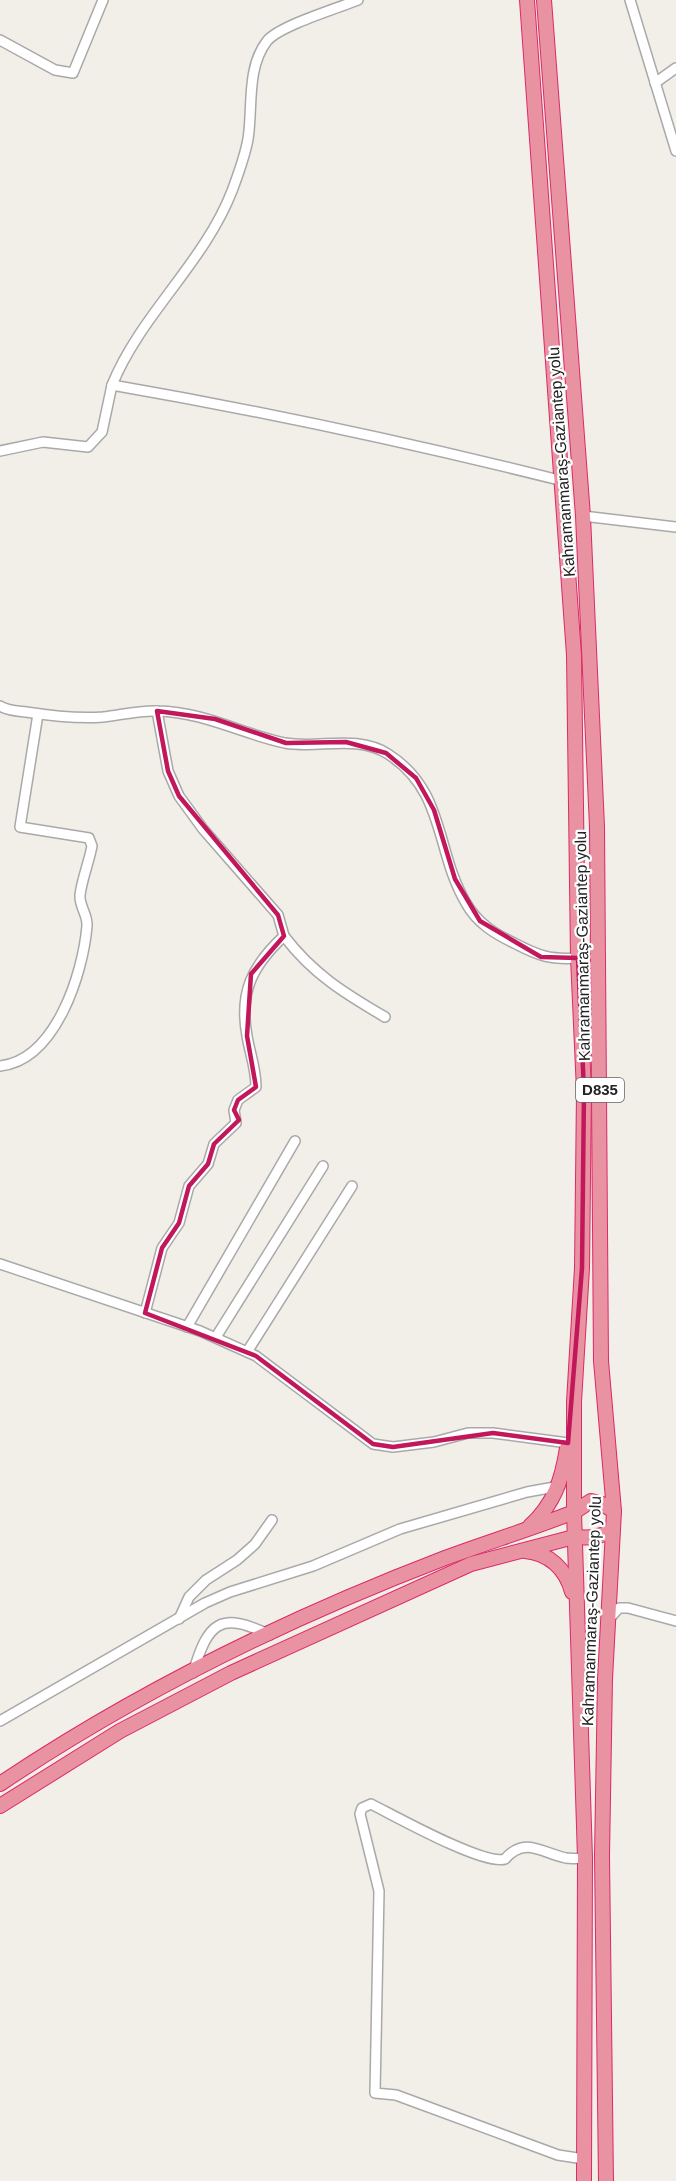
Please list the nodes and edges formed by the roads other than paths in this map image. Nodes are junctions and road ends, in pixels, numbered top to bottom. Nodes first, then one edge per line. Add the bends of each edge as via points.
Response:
1 (103, 0) edge
2 (358, 0) edge
3 (527, 0) edge
4 (544, 0) edge
5 (630, 0) edge
6 (0, 40) edge
7 (676, 68) edge
8 (655, 83) junction
9 (676, 151) edge
10 (111, 385) junction
11 (0, 451) edge
12 (559, 480) junction
13 (583, 516) junction
14 (676, 527) edge
15 (0, 706) edge
16 (157, 711) junction
17 (38, 714) junction
18 (284, 936) junction
19 (578, 958) junction
20 (385, 1017) dead end
21 (0, 1066) edge
22 (295, 1141) dead end
23 (324, 1166) dead end
24 (352, 1186) dead end
25 (0, 1264) edge
26 (145, 1313) junction
27 (187, 1327) junction
28 (216, 1337) junction
29 (247, 1353) junction
30 (574, 1402) junction
31 (568, 1443) junction
32 (560, 1486) junction
33 (574, 1512) junction
34 (614, 1512) junction
35 (272, 1520) dead end
36 (612, 1530) junction
37 (525, 1531) junction
38 (574, 1537) junction
39 (517, 1550) junction
40 (610, 1580) junction
41 (575, 1605) junction
42 (628, 1608) junction
43 (179, 1619) junction
44 (676, 1621) edge
45 (607, 1623) junction
46 (270, 1635) junction
47 (193, 1673) junction
48 (0, 1721) edge
49 (0, 1784) edge
50 (0, 1806) edge
51 (585, 1858) junction
52 (584, 2160) junction
53 (584, 2181) edge
54 (606, 2181) edge

1 - 6 street via 73,73 55,70
2 - 10 street via 287,28 266,42 250,90 248,138 225,208 209,236 137,333
3 - 12 highway, Kahramanmaraş-Gaziantep yolu / D835
4 - 13 highway, Kahramanmaraş-Gaziantep yolu / D835
5 - 8 street
7 - 8 street
8 - 9 street
10 - 11 street via 102,432 87,447 43,442
10 - 12 street via 390,438
12 - 19 highway, Kahramanmaraş-Gaziantep yolu / D835 via 574,655
13 - 14 street
13 - 34 highway, Kahramanmaraş-Gaziantep yolu / D835 via 597,827 600,1361
15 - 17 street
16 - 17 street via 100,717
16 - 18 street via 168,771 178,796 278,915
16 - 19 street via 214,719 286,743 346,742 386,753 416,778 435,810 454,879 480,921 493,933 541,957
17 - 21 street via 20,827 89,838 92,846 80,894 87,922 82,963 70,998 48,1035 23,1059
18 - 20 street via 303,961 338,990
18 - 26 street via 251,974 247,1036 256,1066 256,1087 238,1100 234,1110 236,1123 214,1144 208,1164 189,1186 179,1223 162,1248
19 - 30 highway, Kahramanmaraş-Gaziantep yolu / D835 via 584,1144
22 - 27 street
23 - 28 street
24 - 29 street
25 - 26 street
26 - 27 street
27 - 28 street
28 - 29 street
29 - 31 street via 308,1393 373,1444 393,1447 468,1433
30 - 31 highway
30 - 33 highway, Kahramanmaraş-Gaziantep yolu / D835
31 - 32 highway
32 - 37 highway via 542,1515
32 - 43 street via 400,1529 313,1566 230,1592
33 - 34 highway via 591,1501
33 - 37 highway
33 - 38 highway, Kahramanmaraş-Gaziantep yolu / D835
34 - 36 highway, Kahramanmaraş-Gaziantep yolu / D835
35 - 43 street via 255,1544 189,1597
36 - 38 highway via 591,1538
36 - 40 highway, Kahramanmaraş-Gaziantep yolu / D835
37 - 46 highway via 445,1558
38 - 39 highway
38 - 41 highway, Kahramanmaraş-Gaziantep yolu / D835
39 - 41 highway via 551,1558 563,1571
39 - 50 highway via 471,1564 231,1673 120,1731
40 - 42 street via 614,1593
40 - 45 highway, Kahramanmaraş-Gaziantep yolu / D835
41 - 51 highway, Kahramanmaraş-Gaziantep yolu / D835
42 - 44 street
42 - 45 street via 613,1612
43 - 48 street
45 - 54 highway, Kahramanmaraş-Gaziantep yolu / D835 via 602,1856
46 - 47 highway
46 - 47 street via 244,1623 222,1623 209,1632
47 - 49 highway via 111,1715
51 - 52 highway, Kahramanmaraş-Gaziantep yolu / D835
51 - 52 street via 567,1858 524,1847 505,1859 492,1860 371,1804 362,1808 360,1814 379,1891 375,2093 396,2095 558,2155
52 - 53 highway, Kahramanmaraş-Gaziantep yolu / D835

